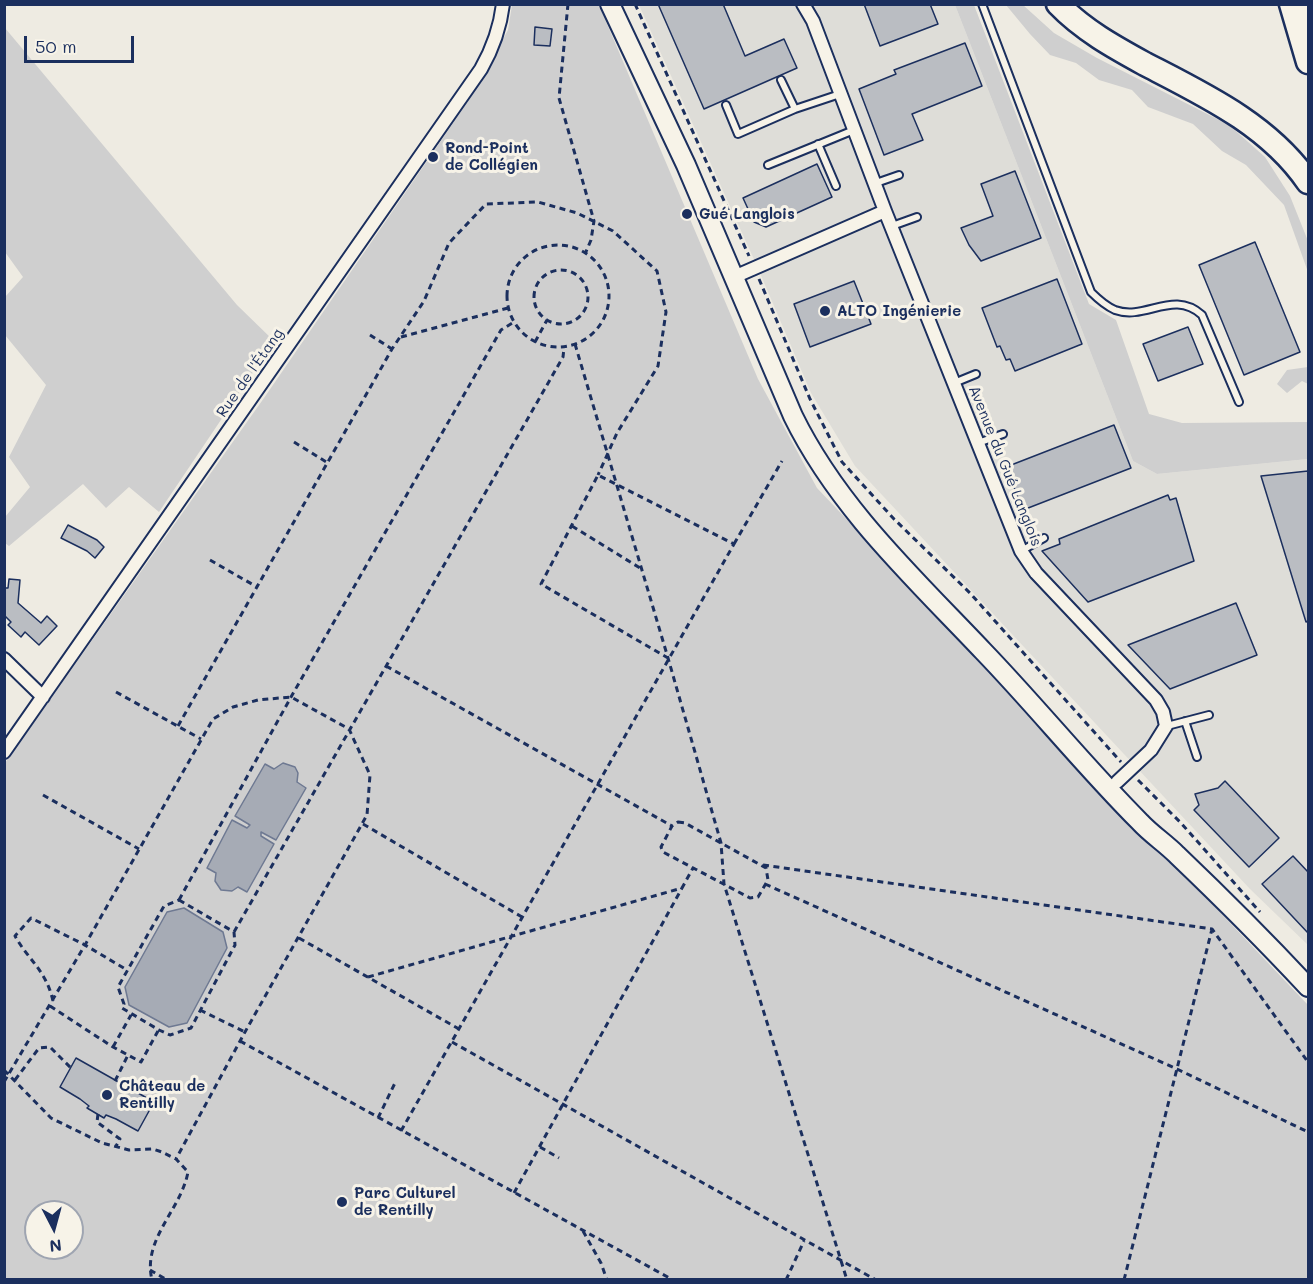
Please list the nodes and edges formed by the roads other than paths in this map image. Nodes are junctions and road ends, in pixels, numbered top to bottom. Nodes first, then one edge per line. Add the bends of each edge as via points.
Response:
1 (503, 4) edge
2 (610, 4) edge
3 (803, 4) edge
4 (982, 4) edge
5 (1058, 4) edge
6 (1291, 4) edge
7 (1304, 4) edge
8 (1308, 19) edge
9 (1308, 62) edge
10 (781, 80) dead end
11 (841, 94) junction
12 (726, 105) dead end
13 (795, 110) junction
14 (855, 129) junction
15 (818, 144) junction
16 (768, 165) dead end
17 (899, 175) dead end
18 (1308, 182) edge
19 (876, 183) junction
20 (836, 186) dead end
21 (885, 211) junction
22 (917, 217) dead end
23 (892, 226) junction
24 (734, 278) junction
25 (976, 374) dead end
26 (954, 383) junction
27 (1239, 402) dead end
28 (1003, 434) dead end
29 (978, 443) junction
30 (1044, 538) dead end
31 (1022, 551) junction
32 (4, 659) edge
33 (43, 697) junction
34 (1027, 697) junction
35 (1209, 715) dead end
36 (1185, 721) junction
37 (1166, 726) junction
38 (4, 752) edge
39 (1197, 757) dead end
40 (1123, 777) junction
41 (1176, 853) junction
42 (1308, 987) edge

1 - 33 street, Rue de l'Étang via 494,46 481,69
2 - 24 main road
3 - 11 street, Avenue du Gué Langlois
4 - 27 lane via 1091,292 1115,310 1133,313 1177,304 1193,308 1202,315
5 - 18 highway via 1113,47 1243,118 1271,141
6 - 9 highway
7 - 8 main road
10 - 13 lane
11 - 13 lane
11 - 14 street, Avenue du Gué Langlois
12 - 13 lane via 738,134
14 - 15 lane
14 - 19 street, Avenue du Gué Langlois
15 - 16 lane
15 - 20 lane
17 - 19 lane
19 - 21 street, Avenue du Gué Langlois
21 - 23 street, Avenue du Gué Langlois
21 - 24 street
22 - 23 lane
23 - 26 street, Avenue du Gué Langlois
24 - 34 main road via 793,416 825,474 852,511
25 - 26 lane
26 - 29 street, Avenue du Gué Langlois
28 - 29 lane
29 - 31 street, Avenue du Gué Langlois
30 - 31 lane
31 - 37 street, Avenue du Gué Langlois via 1036,573 1156,700
32 - 33 street
33 - 38 street, Rue de l'Étang
34 - 40 main road
34 - 41 main road via 1141,824
35 - 36 lane
36 - 37 lane
36 - 39 lane
37 - 40 street via 1151,750
40 - 41 main road
41 - 42 main road

